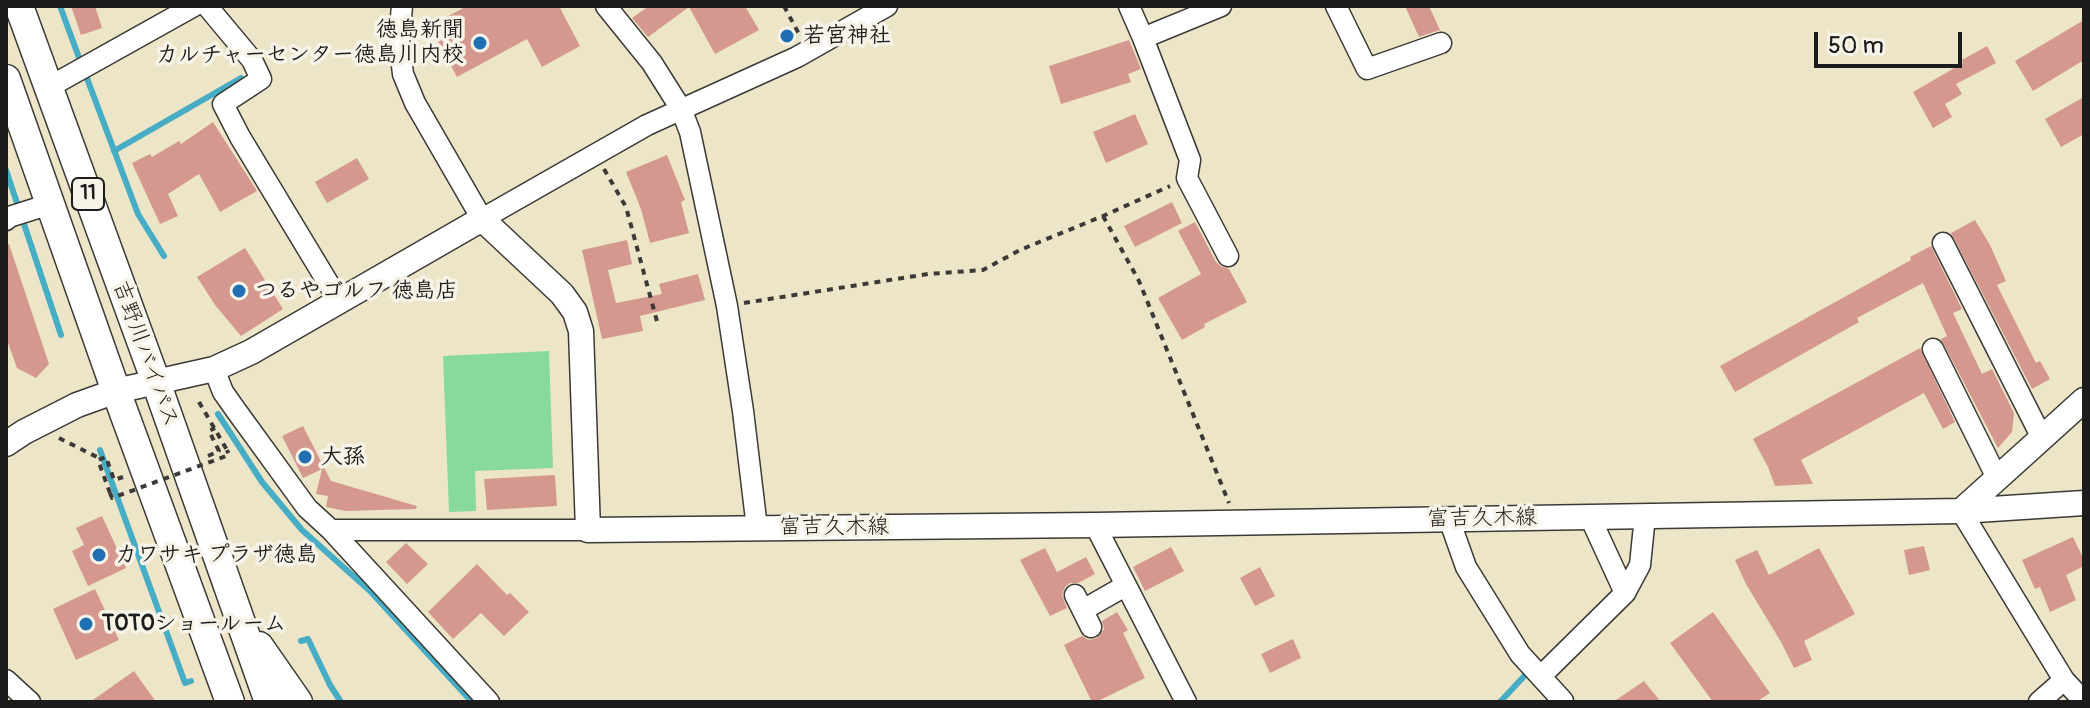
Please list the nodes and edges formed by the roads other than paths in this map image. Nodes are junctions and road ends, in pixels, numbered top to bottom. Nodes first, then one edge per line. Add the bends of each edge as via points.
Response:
1 (19, 6) edge
2 (194, 6) edge
3 (207, 6) edge
4 (402, 6) edge
5 (606, 6) edge
6 (887, 6) edge
7 (1129, 6) edge
8 (1221, 6) edge
9 (1336, 6) edge
10 (1143, 38) junction
11 (1441, 43) dead end
12 (6, 79) edge
13 (49, 87) junction
14 (681, 109) junction
15 (24, 213) edge
16 (482, 219) junction
17 (1943, 243) dead end
18 (1228, 256) dead end
19 (339, 301) junction
20 (1933, 349) dead end
21 (214, 369) junction
22 (156, 382) junction
23 (116, 391) junction
24 (2084, 400) edge
25 (2042, 438) junction
26 (6, 444) edge
27 (1997, 478) junction
28 (2084, 503) edge
29 (1961, 511) junction
30 (1645, 516) junction
31 (1590, 517) junction
32 (1449, 519) junction
33 (1095, 525) junction
34 (757, 528) junction
35 (331, 530) junction
36 (588, 530) junction
37 (1125, 586) junction
38 (1625, 593) junction
39 (1083, 611) dead end
40 (240, 620) junction
41 (1541, 676) junction
42 (6, 680) edge
43 (2064, 680) junction
44 (1563, 701) edge
45 (30, 702) edge
46 (230, 702) edge
47 (269, 702) edge
48 (298, 702) edge
49 (489, 702) edge
50 (1186, 702) edge
51 (2039, 702) edge
52 (2080, 702) edge

1 - 13 highway, 吉野川バイパス / 11
2 - 13 street
3 - 19 street via 252,60 261,79 223,104
4 - 16 street via 403,74
5 - 14 street
6 - 14 street via 808,51
7 - 10 street
8 - 10 street
9 - 11 street via 1367,69
10 - 18 street via 1190,160 1187,178
12 - 15 highway, 吉野川バイパス / 11
13 - 22 highway, 吉野川バイパス / 11
14 - 16 street
14 - 34 street via 727,306
15 - 23 highway, 吉野川バイパス / 11
16 - 19 main road
16 - 36 main road via 575,312 581,331
17 - 25 street
19 - 21 main road
20 - 27 street
21 - 22 main road
21 - 35 street via 244,422 307,508
22 - 23 main road
22 - 40 highway, 吉野川バイパス / 11
23 - 26 main road via 77,405
23 - 46 highway, 吉野川バイパス / 11
24 - 25 main road
25 - 27 main road
27 - 29 main road
28 - 29 main road, 富吉久木線
29 - 30 main road, 富吉久木線
29 - 43 street
30 - 31 main road, 富吉久木線
30 - 38 street via 1640,565
31 - 32 main road, 富吉久木線
31 - 38 street
32 - 33 main road, 富吉久木線
32 - 41 street via 1466,567 1520,654
33 - 34 main road, 富吉久木線
33 - 37 street
34 - 36 main road, 富吉久木線
35 - 36 street
35 - 49 street
37 - 39 street
37 - 50 street
38 - 41 street
40 - 47 highway, 吉野川バイパス / 11
40 - 48 highway
41 - 44 street
42 - 45 street
43 - 51 street
43 - 52 street

